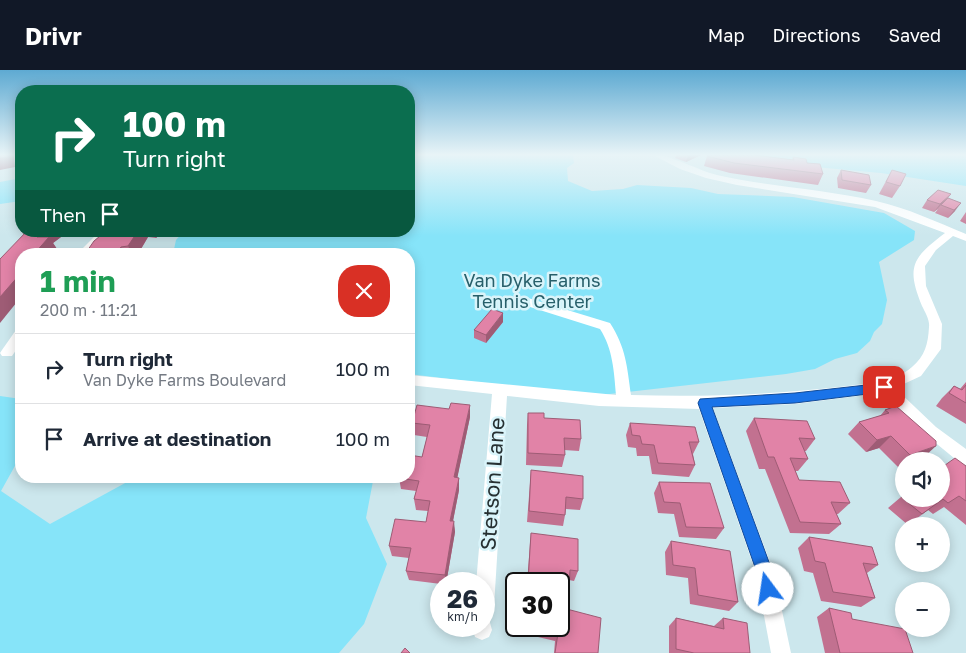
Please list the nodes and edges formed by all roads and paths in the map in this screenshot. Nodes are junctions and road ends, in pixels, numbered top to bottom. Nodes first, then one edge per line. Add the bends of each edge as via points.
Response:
1 (734, 182) edge
2 (952, 232) junction
3 (100, 237) edge
4 (966, 238) edge
5 (88, 248) edge
6 (508, 302) dead end
7 (15, 340) edge
8 (3, 353) edge
9 (415, 381) edge
10 (884, 387) junction
11 (500, 391) junction
12 (624, 401) junction
13 (704, 403) junction
14 (966, 458) edge
15 (487, 572) edge
16 (781, 653) edge

1 - 2 street via 878,204 917,216
2 - 4 street
2 - 10 street via 932,248 919,266 920,286 936,324 934,349 916,372
3 - 5 street
6 - 12 street via 528,302 605,326 614,340
7 - 8 street
9 - 11 street
10 - 13 street via 795,398
10 - 14 street
11 - 12 street
11 - 15 street, Stetson Lane
12 - 13 street
13 - 16 street via 765,573

